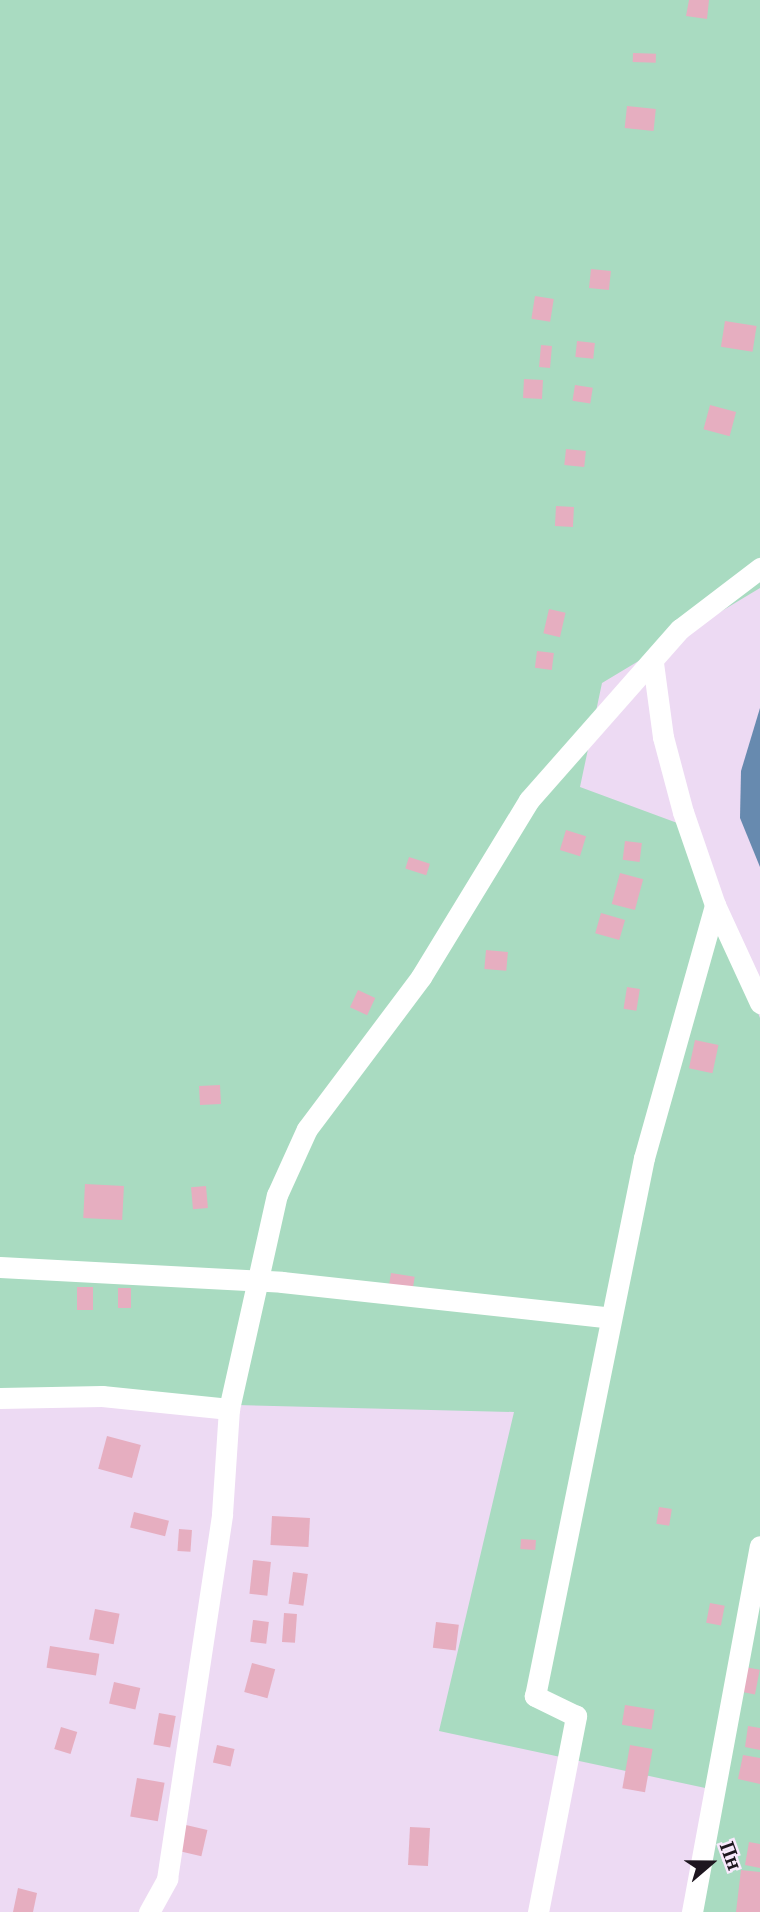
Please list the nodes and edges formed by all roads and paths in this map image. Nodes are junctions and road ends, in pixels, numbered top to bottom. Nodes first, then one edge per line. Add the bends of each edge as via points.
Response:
1 (760, 568) edge
2 (653, 663) junction
3 (715, 905) junction
4 (760, 1003) edge
5 (0, 1267) edge
6 (257, 1284) junction
7 (611, 1318) junction
8 (0, 1398) edge
9 (229, 1409) junction
10 (760, 1546) edge
11 (149, 1912) edge
12 (538, 1912) edge
13 (692, 1912) edge

1 - 2 street via 680,629
2 - 3 street via 663,737
2 - 6 street via 530,800 421,977 307,1129 277,1195
3 - 4 street
3 - 7 street via 644,1158
5 - 6 street
6 - 7 street
6 - 9 street
7 - 12 street via 535,1696 576,1716
8 - 9 street via 102,1396
9 - 11 street via 222,1514 167,1879
10 - 13 street

